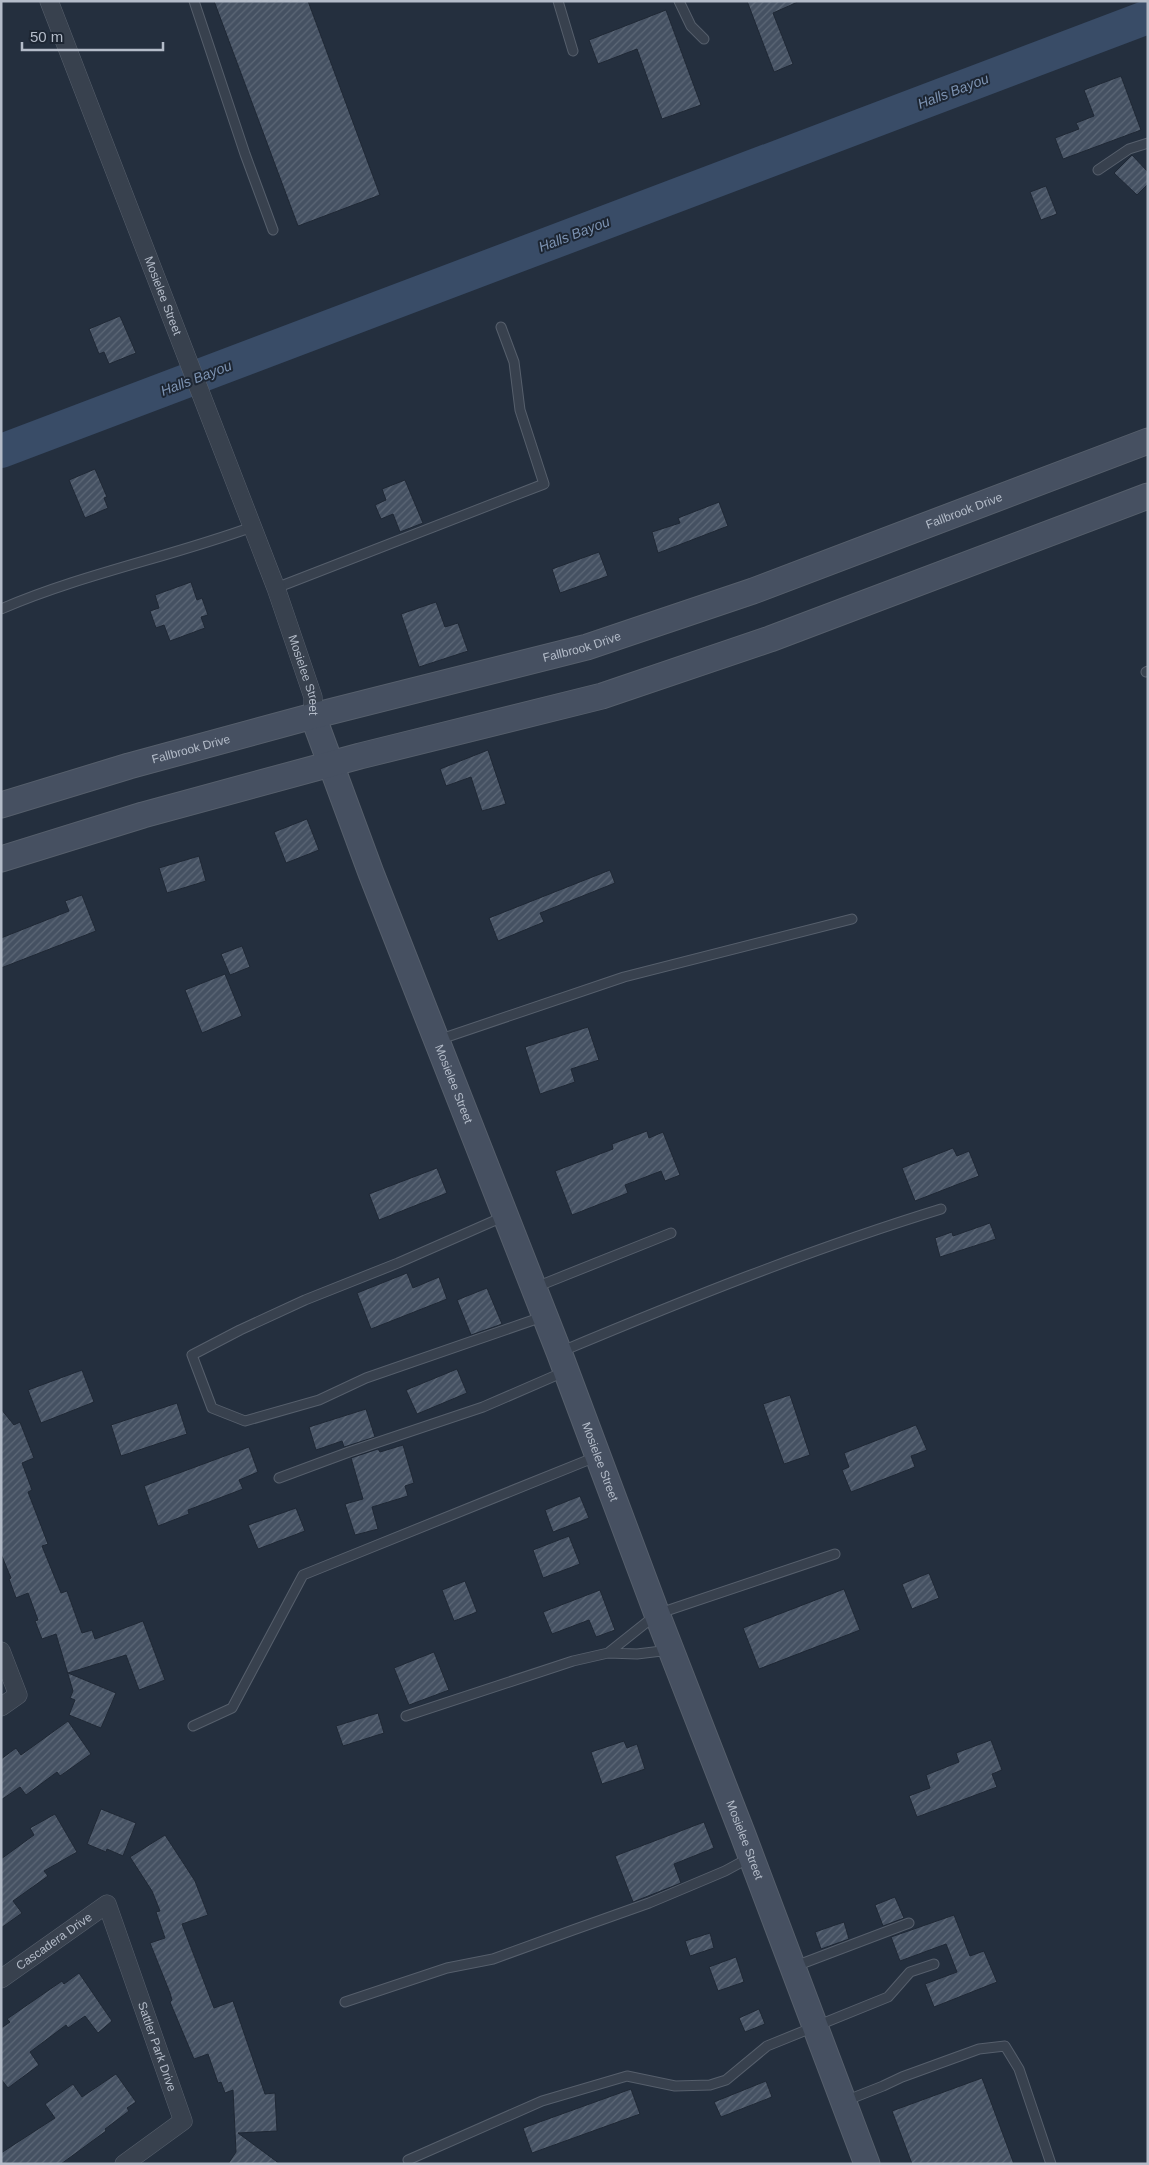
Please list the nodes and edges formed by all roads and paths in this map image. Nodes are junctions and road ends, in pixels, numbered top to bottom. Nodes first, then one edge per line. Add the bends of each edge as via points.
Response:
1 (49, 1) edge
2 (194, 1) edge
3 (558, 1) edge
4 (679, 1) edge
5 (704, 39) dead end
6 (573, 51) dead end
7 (1148, 142) edge
8 (1098, 170) dead end
9 (273, 230) dead end
10 (500, 326) dead end
11 (1148, 442) edge
12 (1148, 496) edge
13 (252, 527) junction
14 (276, 588) junction
15 (1, 609) edge
16 (313, 716) junction
17 (332, 764) junction
18 (1, 805) edge
19 (1, 859) edge
20 (852, 919) dead end
21 (436, 1041) junction
22 (940, 1209) dead end
23 (507, 1216) junction
24 (671, 1233) dead end
25 (534, 1288) junction
26 (545, 1316) junction
27 (563, 1362) junction
28 (598, 1456) junction
29 (279, 1478) dead end
30 (835, 1554) dead end
31 (657, 1614) junction
32 (670, 1650) junction
33 (1, 1651) edge
34 (608, 1652) junction
35 (1, 1707) edge
36 (406, 1716) dead end
37 (193, 1726) dead end
38 (751, 1857) junction
39 (107, 1904) joint
40 (909, 1923) dead end
41 (934, 1964) dead end
42 (793, 1967) junction
43 (1, 1979) edge
44 (345, 2002) dead end
45 (815, 2027) junction
46 (842, 2102) junction
47 (408, 2160) dead end
48 (124, 2164) edge
49 (867, 2164) edge
50 (1051, 2164) edge

1 - 13 street, Mosielee Street
2 - 9 lane
3 - 6 lane
4 - 5 lane via 691,26
7 - 8 lane via 1129,148
10 - 14 lane via 514,362 520,410 544,484
11 - 16 main road, Fallbrook Drive via 753,591 596,644
12 - 17 main road via 770,638 602,696
13 - 14 street, Mosielee Street
13 - 15 lane via 32,595
14 - 16 street, Mosielee Street via 313,697
16 - 17 main road, Mosielee Street
16 - 18 main road, Fallbrook Drive
17 - 19 main road via 143,815
17 - 21 main road, Mosielee Street
20 - 21 lane via 624,977
21 - 23 main road, Mosielee Street
22 - 27 lane via 724,1286
23 - 25 main road, Mosielee Street
23 - 26 lane via 240,1330 192,1355 195,1364 212,1408 245,1421 319,1400 366,1378
24 - 25 lane
25 - 26 main road, Mosielee Street
26 - 27 main road, Mosielee Street
27 - 28 main road, Mosielee Street
27 - 29 lane via 483,1407
28 - 31 main road, Mosielee Street
28 - 37 lane via 303,1575 232,1708
30 - 31 lane
31 - 32 main road, Mosielee Street
31 - 34 lane
32 - 34 lane via 637,1654
32 - 38 main road, Mosielee Street
33 - 35 street via 18,1695
34 - 36 lane
38 - 42 main road, Mosielee Street
38 - 44 lane via 649,1903 493,1959 447,1968
39 - 43 street, Cascadera Drive
39 - 48 street, Sattler Park Drive via 183,2121
40 - 42 lane
41 - 45 lane via 910,1972 888,1997
42 - 45 main road, Mosielee Street
45 - 46 main road, Mosielee Street
45 - 47 lane via 767,2046 726,2080 675,2086 627,2076 542,2101
46 - 49 main road, Mosielee Street
46 - 50 lane via 979,2049 1005,2046 1019,2069

